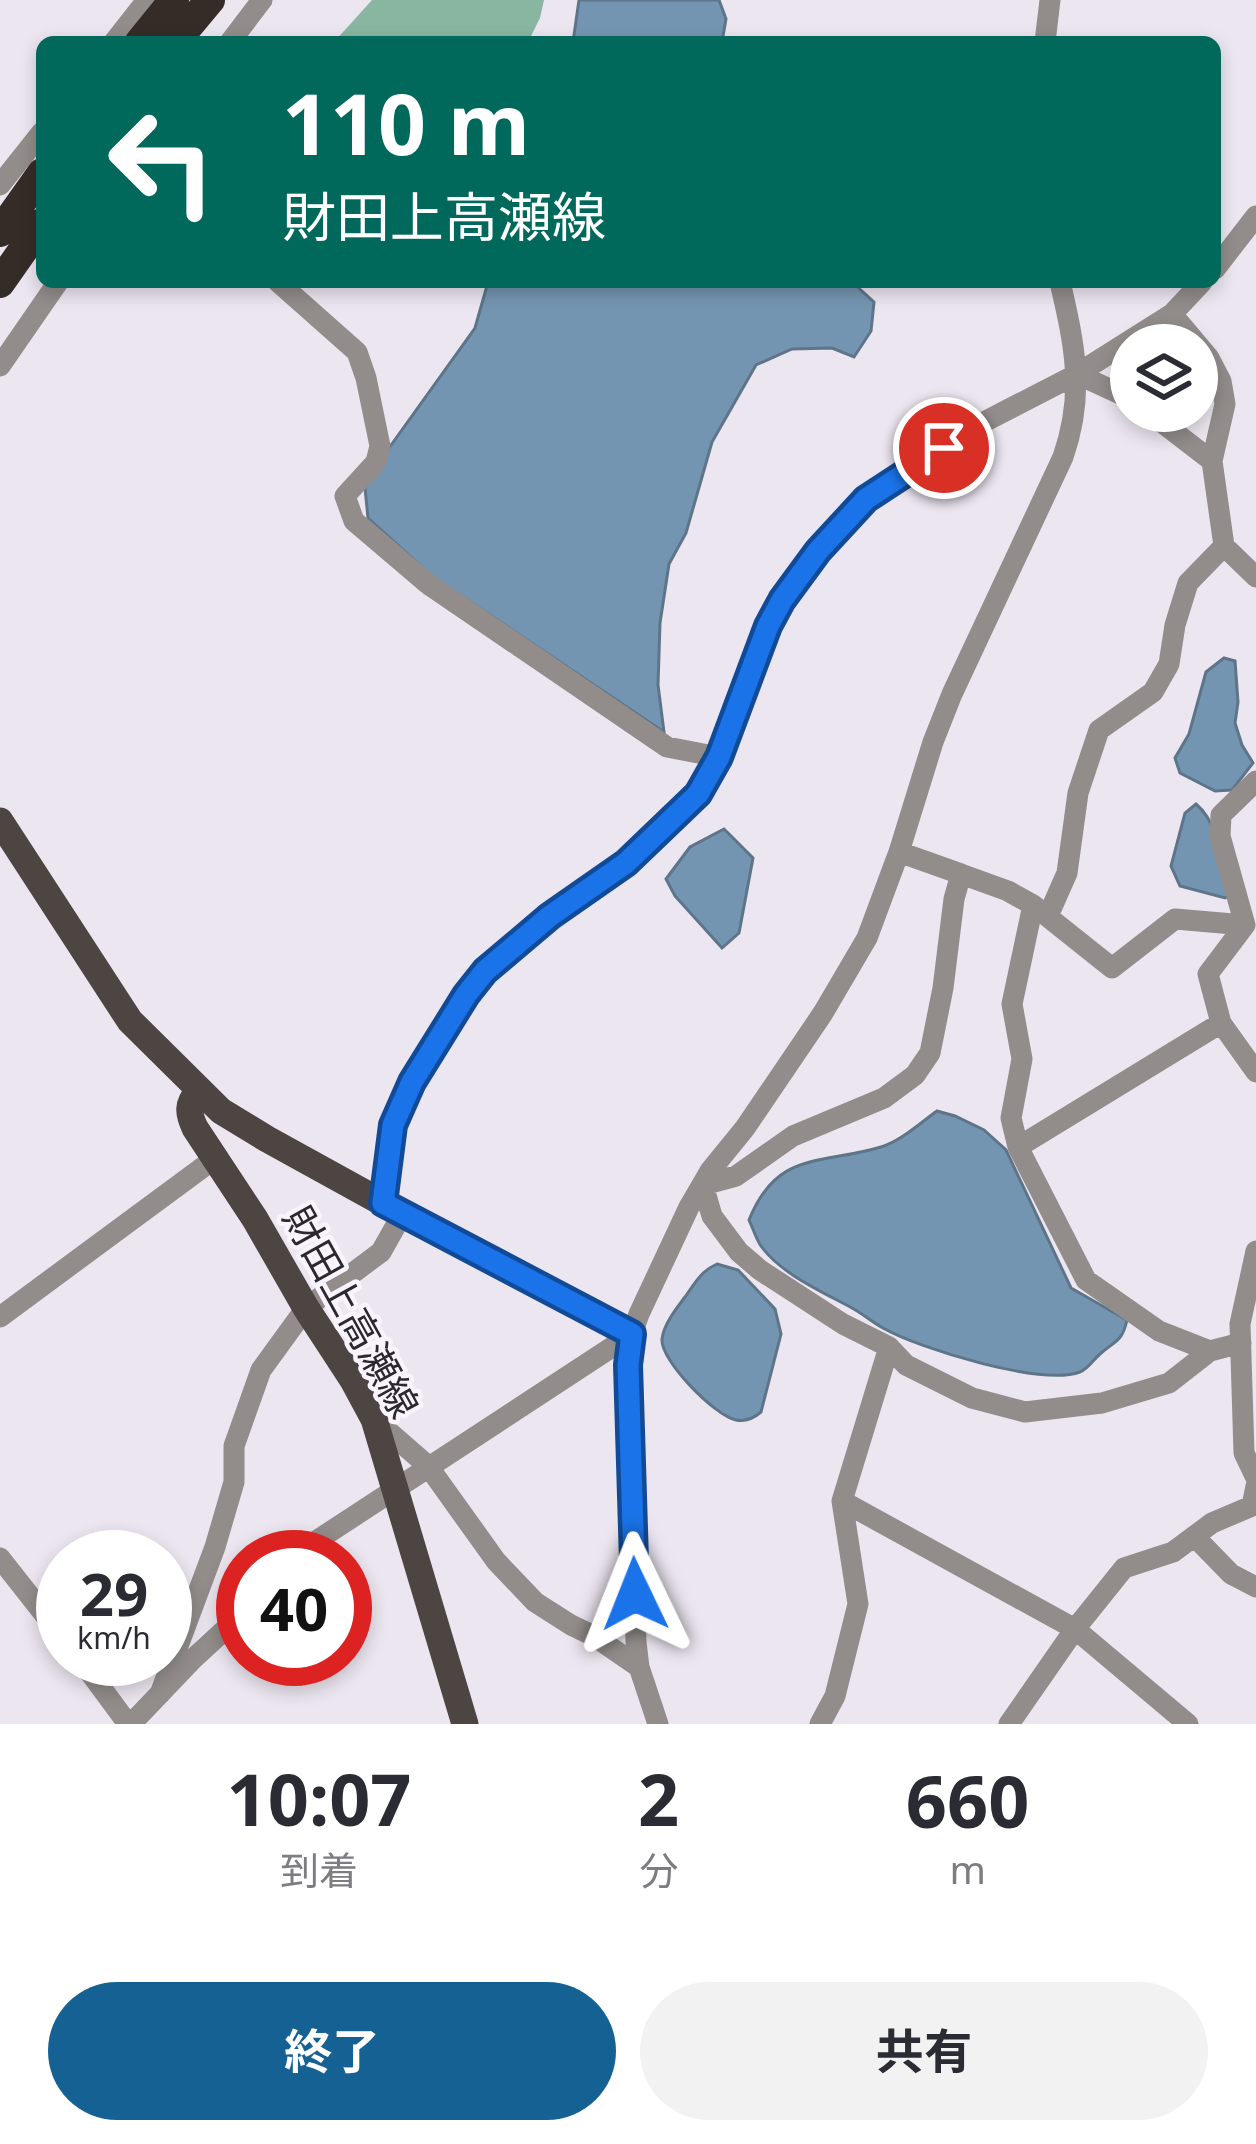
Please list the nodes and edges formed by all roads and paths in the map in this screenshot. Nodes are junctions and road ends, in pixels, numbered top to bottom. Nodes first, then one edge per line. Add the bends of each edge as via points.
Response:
1 (147, 0) edge
2 (174, 0) edge
3 (210, 0) edge
4 (262, 0) edge
5 (1050, 0) edge
6 (119, 36) edge
7 (145, 36) edge
8 (180, 36) edge
9 (235, 36) edge
10 (1046, 36) edge
11 (36, 140) edge
12 (36, 181) edge
13 (0, 185) edge
14 (1256, 216) edge
15 (0, 232) edge
16 (36, 232) edge
17 (1221, 261) edge
18 (0, 283) edge
19 (54, 288) edge
20 (285, 288) edge
21 (1061, 288) edge
22 (1196, 288) edge
23 (1172, 314) junction
24 (0, 366) edge
25 (1077, 374) junction
26 (1110, 389) edge
27 (1174, 432) edge
28 (1212, 461) junction
29 (1224, 546) junction
30 (1256, 577) edge
31 (719, 757) junction
32 (1256, 782) edge
33 (0, 821) edge
34 (899, 852) junction
35 (8, 853) edge
36 (961, 874) junction
37 (1041, 911) junction
38 (1245, 925) junction
39 (1222, 1023) junction
40 (1256, 1072) edge
41 (199, 1091) junction
42 (1018, 1147) junction
43 (214, 1159) junction
44 (703, 1185) junction
45 (393, 1208) junction
46 (1256, 1251) edge
47 (306, 1308) junction
48 (0, 1317) edge
49 (632, 1334) junction
50 (1241, 1343) junction
51 (889, 1347) junction
52 (1210, 1351) junction
53 (374, 1419) junction
54 (428, 1466) junction
55 (1256, 1482) edge
56 (395, 1487) junction
57 (842, 1501) junction
58 (332, 1530) edge
59 (1194, 1536) junction
60 (0, 1558) edge
61 (1256, 1587) edge
62 (36, 1604) edge
63 (1076, 1630) junction
64 (216, 1639) edge
65 (639, 1667) junction
66 (101, 1686) edge
67 (160, 1694) junction
68 (130, 1724) edge
69 (465, 1724) edge
70 (658, 1724) edge
71 (820, 1724) edge
72 (1009, 1724) edge
73 (1188, 1724) edge

1 - 6 street
2 - 7 highway
3 - 8 highway
4 - 9 street
5 - 10 street
11 - 13 street
12 - 15 highway
14 - 17 street
16 - 18 highway
19 - 24 street
20 - 31 street via 357,352 366,378 380,446 345,496 354,521 428,584 667,746
21 - 25 street
22 - 23 street
23 - 25 street
23 - 28 street via 1221,381 1226,404
25 - 26 street
25 - 31 street via 982,423 866,499 782,600
25 - 34 street via 1063,457 952,694
27 - 28 street
28 - 29 street
29 - 30 street
29 - 37 street via 1188,583 1169,664 1153,692 1099,730 1078,793 1067,873
31 - 45 street via 674,820 550,916 466,995 393,1125
32 - 38 street via 1221,815
33 - 35 main road, 財田上高瀬線
34 - 36 street
34 - 44 street via 846,975
35 - 41 main road, 財田上高瀬線 via 130,1021
36 - 37 street
36 - 44 street via 930,1053 915,1075 884,1098 793,1136 736,1176
37 - 38 street via 1112,968 1175,920
37 - 42 street via 1012,1004 1022,1059 1011,1118
38 - 39 street via 1208,974
39 - 40 street
39 - 42 street
41 - 43 main road, 財田上高瀬線 via 189,1114
41 - 45 main road, 財田上高瀬線
42 - 52 street via 1086,1280 1159,1331
43 - 47 main road, 財田上高瀬線
43 - 48 street
44 - 49 street
44 - 51 street via 712,1216 739,1252
45 - 47 street via 381,1252
45 - 49 main road, 財田上高瀬線
46 - 50 street
47 - 53 main road, 財田上高瀬線
47 - 67 street via 261,1370 234,1446 234,1482 215,1547
49 - 54 street
49 - 65 street
50 - 52 street
50 - 55 street via 1244,1453
51 - 52 street via 906,1365 972,1398 1024,1412 1102,1403 1169,1383
51 - 57 street
53 - 54 street
53 - 56 main road, 財田上高瀬線
54 - 56 street
54 - 65 street via 535,1602
55 - 59 street via 1252,1506
56 - 58 street
56 - 69 main road, 財田上高瀬線
57 - 63 street
57 - 71 street via 858,1604
59 - 61 street
59 - 63 street via 1124,1568
60 - 62 street
63 - 72 street
63 - 73 street
64 - 67 street
65 - 70 street
66 - 68 street
67 - 68 street

